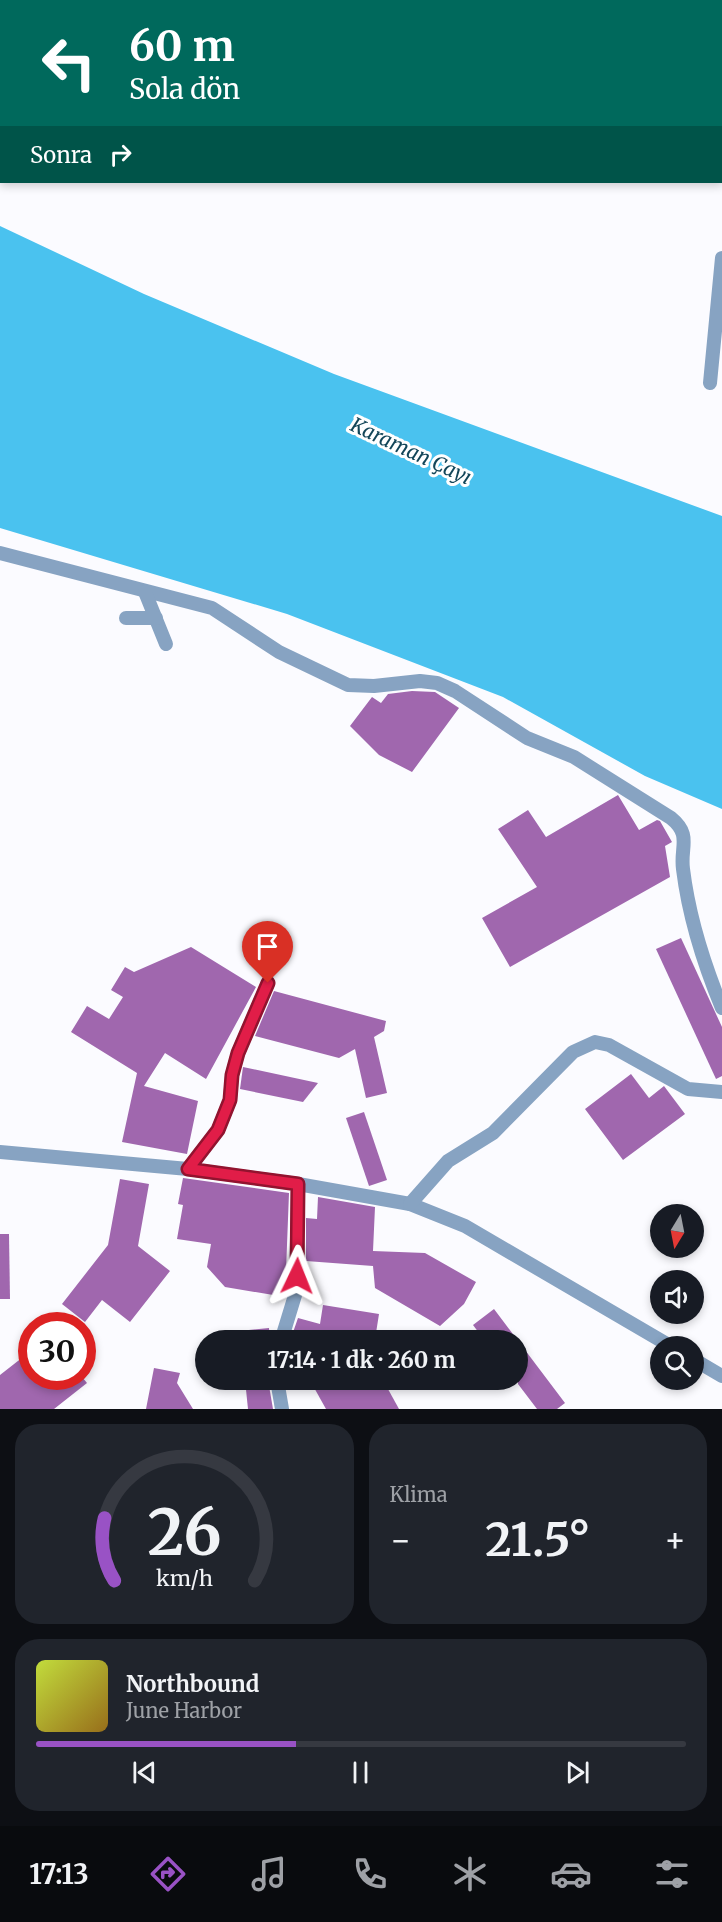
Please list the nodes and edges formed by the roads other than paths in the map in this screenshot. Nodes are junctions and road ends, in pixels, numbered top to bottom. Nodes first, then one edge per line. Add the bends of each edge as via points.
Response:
1 (722, 258) edge
2 (710, 383) dead end
3 (0, 553) edge
4 (145, 592) junction
5 (126, 618) dead end
6 (156, 618) junction
7 (166, 644) dead end
8 (268, 983) dead end
9 (722, 1008) edge
10 (722, 1092) edge
11 (0, 1152) edge
12 (188, 1169) junction
13 (298, 1184) junction
14 (410, 1204) junction
15 (284, 1330) edge
16 (653, 1336) edge
17 (704, 1365) edge
18 (722, 1376) edge
19 (279, 1390) edge
20 (282, 1409) edge

1 - 2 street
3 - 4 street
4 - 6 street
4 - 9 street via 212,608 279,652 348,685 420,681 455,691 527,738 574,757 671,819 682,827 684,873 695,938
5 - 6 street
6 - 7 street
8 - 12 street via 238,1053 230,1100 218,1130
10 - 14 street via 688,1089 620,1051 595,1042 573,1052 493,1133 448,1161
11 - 12 street
12 - 13 street
13 - 14 street
13 - 15 street via 296,1292
14 - 16 street via 465,1226
17 - 18 street
19 - 20 street

